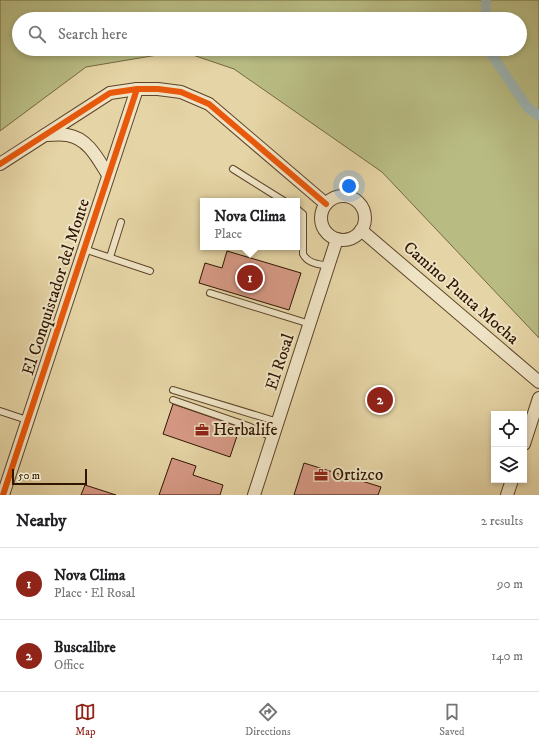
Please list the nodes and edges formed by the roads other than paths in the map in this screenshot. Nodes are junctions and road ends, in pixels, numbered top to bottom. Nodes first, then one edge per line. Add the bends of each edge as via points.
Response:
1 (137, 89) junction
2 (45, 135) junction
3 (0, 164) edge
4 (233, 169) dead end
5 (108, 175) junction
6 (279, 198) edge
7 (326, 204) junction
8 (300, 212) edge
9 (121, 222) dead end
10 (361, 230) junction
11 (337, 239) junction
12 (84, 249) junction
13 (110, 257) junction
14 (328, 266) junction
15 (150, 271) dead end
16 (210, 293) dead end
17 (310, 324) junction
18 (539, 382) edge
19 (173, 390) dead end
20 (539, 398) edge
21 (173, 400) dead end
22 (0, 411) edge
23 (27, 420) junction
24 (278, 422) junction
25 (527, 435) edge
26 (272, 437) junction
27 (511, 483) edge
28 (3, 495) edge
29 (254, 495) edge
30 (507, 495) edge

1 - 2 street via 110,93
1 - 5 street, El Conquistador del Monte
1 - 7 street via 181,92 209,104
2 - 3 street
2 - 5 street via 68,135 84,142 95,153
4 - 6 lane
5 - 12 street, El Conquistador del Monte
7 - 10 street via 338,196 353,198 359,202 365,216
7 - 11 street via 321,217 322,224 325,230
8 - 14 lane via 303,214 306,259
9 - 13 lane
10 - 11 street via 350,238
10 - 18 street, Camino Punta Mocha
11 - 14 street, El Rosal
12 - 13 lane
12 - 23 street, El Conquistador del Monte
13 - 15 lane
14 - 17 street, El Rosal
16 - 17 lane
17 - 24 street, El Rosal
19 - 24 lane
20 - 25 street
21 - 26 lane
22 - 23 lane
23 - 28 street, El Conquistador del Monte
24 - 26 street, El Rosal
26 - 29 street, El Rosal
27 - 30 street

